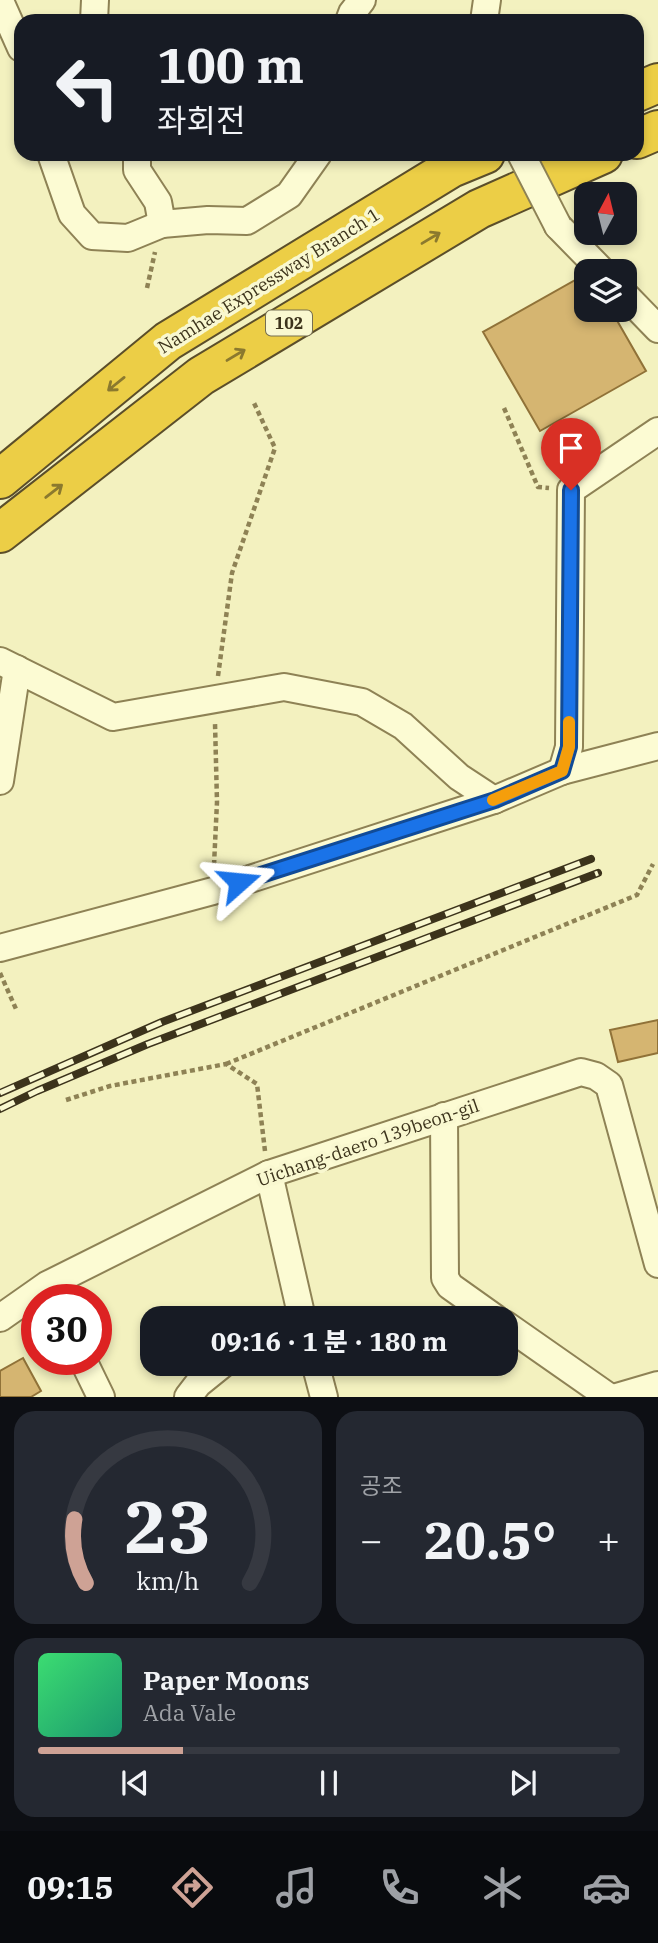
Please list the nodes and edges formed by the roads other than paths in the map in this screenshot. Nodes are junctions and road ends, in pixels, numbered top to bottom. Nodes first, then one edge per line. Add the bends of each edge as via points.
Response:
1 (0, 1) edge
2 (14, 32) edge
3 (53, 161) edge
4 (137, 161) edge
5 (313, 161) edge
6 (468, 161) edge
7 (525, 161) edge
8 (587, 161) edge
9 (162, 224) junction
10 (590, 259) edge
11 (637, 307) edge
12 (658, 329) edge
13 (658, 430) edge
14 (0, 479) edge
15 (0, 533) edge
16 (8, 665) edge
17 (658, 746) edge
18 (562, 771) junction
19 (0, 781) edge
20 (495, 800) junction
21 (0, 948) edge
22 (444, 1116) junction
23 (268, 1174) junction
24 (658, 1264) edge
25 (67, 1284) edge
26 (293, 1306) edge
27 (478, 1306) edge
28 (21, 1308) edge
29 (0, 1318) edge
30 (518, 1333) edge
31 (90, 1375) edge
32 (208, 1376) edge
33 (318, 1376) edge
34 (658, 1385) edge
35 (101, 1397) edge
36 (188, 1397) edge
37 (324, 1397) edge
38 (609, 1397) edge
39 (617, 1397) edge

1 - 2 street
3 - 9 street via 72,214 92,236 128,238
4 - 9 street via 137,170 158,202
5 - 9 street via 289,195 247,221
6 -> 14 highway, Namhae Expressway Branch 1 / 102 via 169,341
7 - 10 street, bridge via 558,226
15 -> 8 highway, 102 via 201,376 479,209
11 - 12 street
13 - 18 street via 571,490 569,747
16 - 19 street
16 - 20 street via 113,717 284,687 362,702 403,726 459,777
17 - 18 street
18 - 20 street
20 - 21 street via 213,891
22 - 23 street, Uichang-daero 139beon-gil
22 - 24 street, Uichang-daero 139beon-gil via 581,1072 596,1076 609,1085
22 - 27 street via 445,1278
23 - 25 street, Uichang-daero 139beon-gil
23 - 26 street
28 - 29 street, Uichang-daero 139beon-gil
30 - 38 street
31 - 35 street
32 - 36 street
33 - 37 street
34 - 39 street

